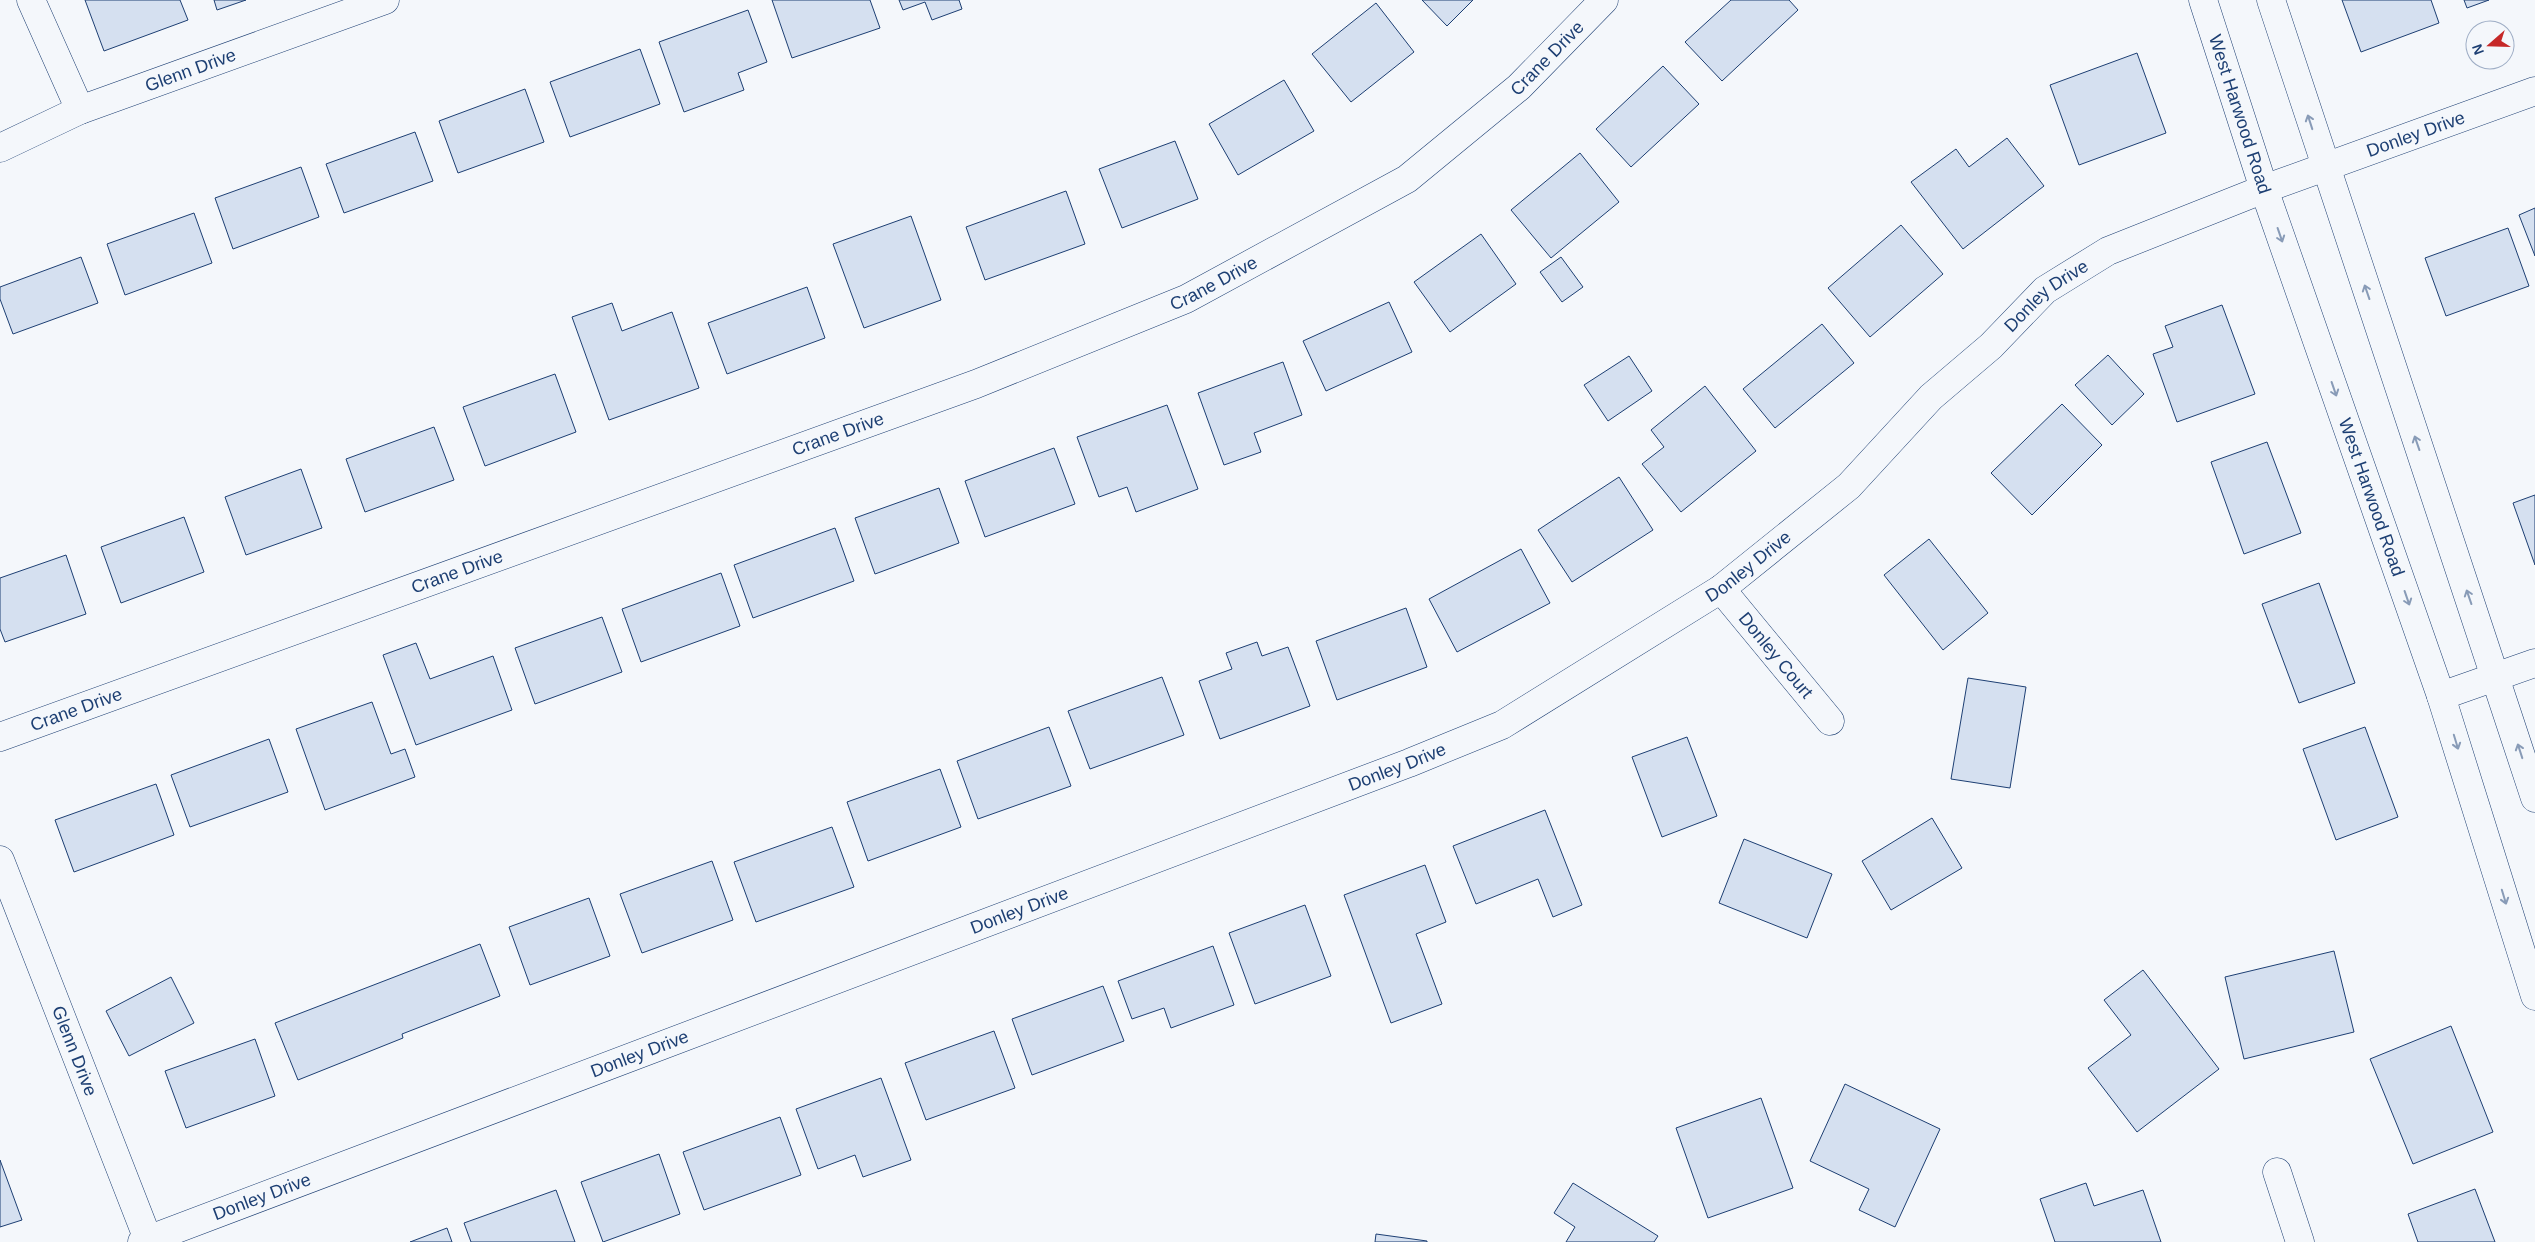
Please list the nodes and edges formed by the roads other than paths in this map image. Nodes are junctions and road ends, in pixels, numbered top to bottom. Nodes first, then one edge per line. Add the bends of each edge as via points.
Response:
1 (31, 0) edge
2 (385, 0) edge
3 (1604, 0) edge
4 (2203, 0) edge
5 (2271, 0) edge
6 (2535, 91) edge
7 (80, 110) junction
8 (0, 148) edge
9 (2325, 168) junction
10 (2264, 189) junction
11 (1721, 589) junction
12 (2535, 663) edge
13 (2496, 677) junction
14 (2441, 696) junction
15 (1830, 721) dead end
16 (0, 737) edge
17 (2535, 798) edge
18 (0, 860) edge
19 (2535, 996) edge
20 (2276, 1172) dead end
21 (147, 1241) edge
22 (2300, 1242) edge

1 - 7 street
2 - 7 street, Glenn Drive
3 - 16 street, Crane Drive via 1519,88 1407,179 1186,299 976,384
4 - 10 street, West Harwood Road
9 -> 5 street
6 - 9 street, Donley Drive
7 - 8 street, Glenn Drive
9 - 10 street, Donley Drive
13 -> 9 street
10 - 11 street, Donley Drive via 2108,251 2045,290 1991,346 1931,398 1849,486
10 -> 14 street, West Harwood Road
11 - 15 street, Donley Court
11 - 21 street, Donley Drive via 1502,725 1400,767
12 - 13 street
13 - 14 street
17 -> 13 street
14 -> 19 street, West Harwood Road
18 - 21 street, Glenn Drive
20 - 22 street

